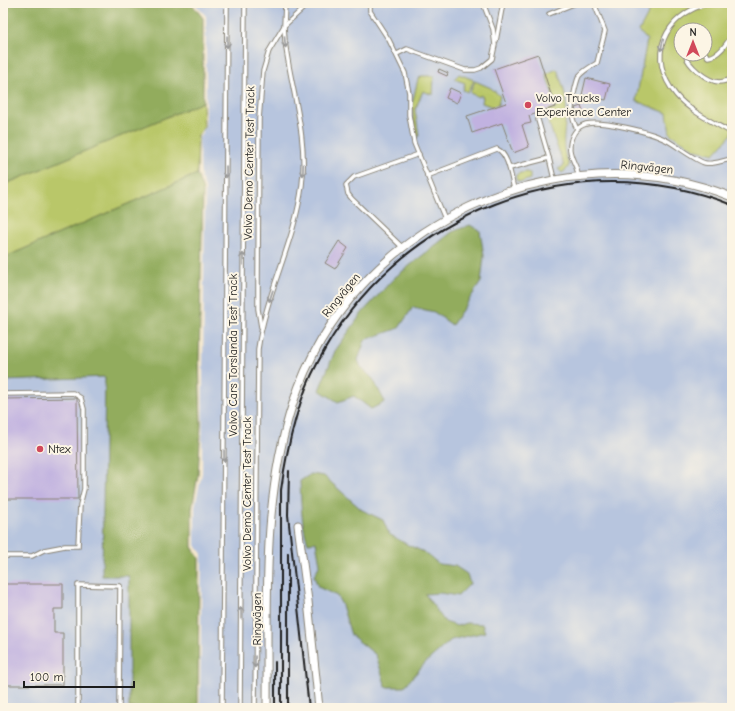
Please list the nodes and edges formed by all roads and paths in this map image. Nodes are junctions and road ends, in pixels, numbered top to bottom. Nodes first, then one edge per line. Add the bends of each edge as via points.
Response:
1 (227, 3) edge
2 (245, 3) edge
3 (285, 3) edge
4 (309, 3) edge
5 (370, 3) edge
6 (483, 3) edge
7 (503, 3) edge
8 (576, 3) edge
9 (594, 3) edge
10 (709, 3) edge
11 (549, 14) dead end
12 (284, 26) junction
13 (732, 35) edge
14 (495, 45) junction
15 (397, 54) junction
16 (713, 56) edge
17 (688, 62) edge
18 (732, 79) edge
19 (538, 120) dead end
20 (577, 129) junction
21 (732, 133) edge
22 (419, 154) junction
23 (549, 158) junction
24 (732, 159) edge
25 (510, 168) junction
26 (427, 176) junction
27 (578, 176) junction
28 (554, 179) junction
29 (514, 190) junction
30 (732, 197) edge
31 (444, 219) junction
32 (402, 247) junction
33 (261, 329) junction
34 (3, 394) edge
35 (298, 525) dead end
36 (3, 556) edge
37 (78, 708) edge
38 (119, 708) edge
39 (222, 708) edge
40 (240, 708) edge
41 (255, 708) edge
42 (267, 708) edge
43 (319, 708) edge

1 -> 39 lane, Volvo Cars Torslanda Test Track
40 -> 2 lane, Volvo Cars Torslanda Test Track
3 - 12 lane, Volvo Demo Center Test Track
4 - 12 lane, Volvo Demo Center Test Track
5 - 15 lane via 370,11
6 - 14 lane via 493,29
7 - 14 lane
8 - 11 lane
9 - 20 lane via 605,31 597,63 586,69 578,78 572,104 573,121
10 -> 21 lane via 691,9 672,25 662,43 661,62 666,80 677,96
12 - 33 lane, Volvo Demo Center Test Track via 267,54 261,82 258,301
12 -> 33 lane, Volvo Demo Center Test Track via 303,146 302,184 292,233
13 - 16 lane
14 - 15 lane via 492,59 475,70 465,70 407,49
15 - 22 lane via 408,84 410,129
17 - 18 lane via 711,79 720,82
19 - 23 lane
20 - 24 lane via 594,123 611,125 657,136 704,163
20 - 27 lane via 569,146
22 - 26 lane
22 - 32 lane via 354,177 346,185 352,199
23 - 25 lane
23 - 28 lane
25 - 26 lane via 504,154 497,149
25 - 29 lane
26 - 31 lane
27 - 28 street, Ringvägen
27 - 30 street, Ringvägen via 613,174 653,177 695,185
28 - 29 street, Ringvägen
29 - 31 street, Ringvägen via 482,200
31 - 32 street, Ringvägen
32 - 42 street, Ringvägen via 371,275 332,324 317,347 293,404 280,454 269,534
33 -> 41 lane, Volvo Demo Center Test Track via 258,349
34 - 36 lane via 73,393 81,398 84,409 84,489 80,505 78,546 44,550 32,556
35 - 43 street
37 - 38 lane via 78,585 120,586

